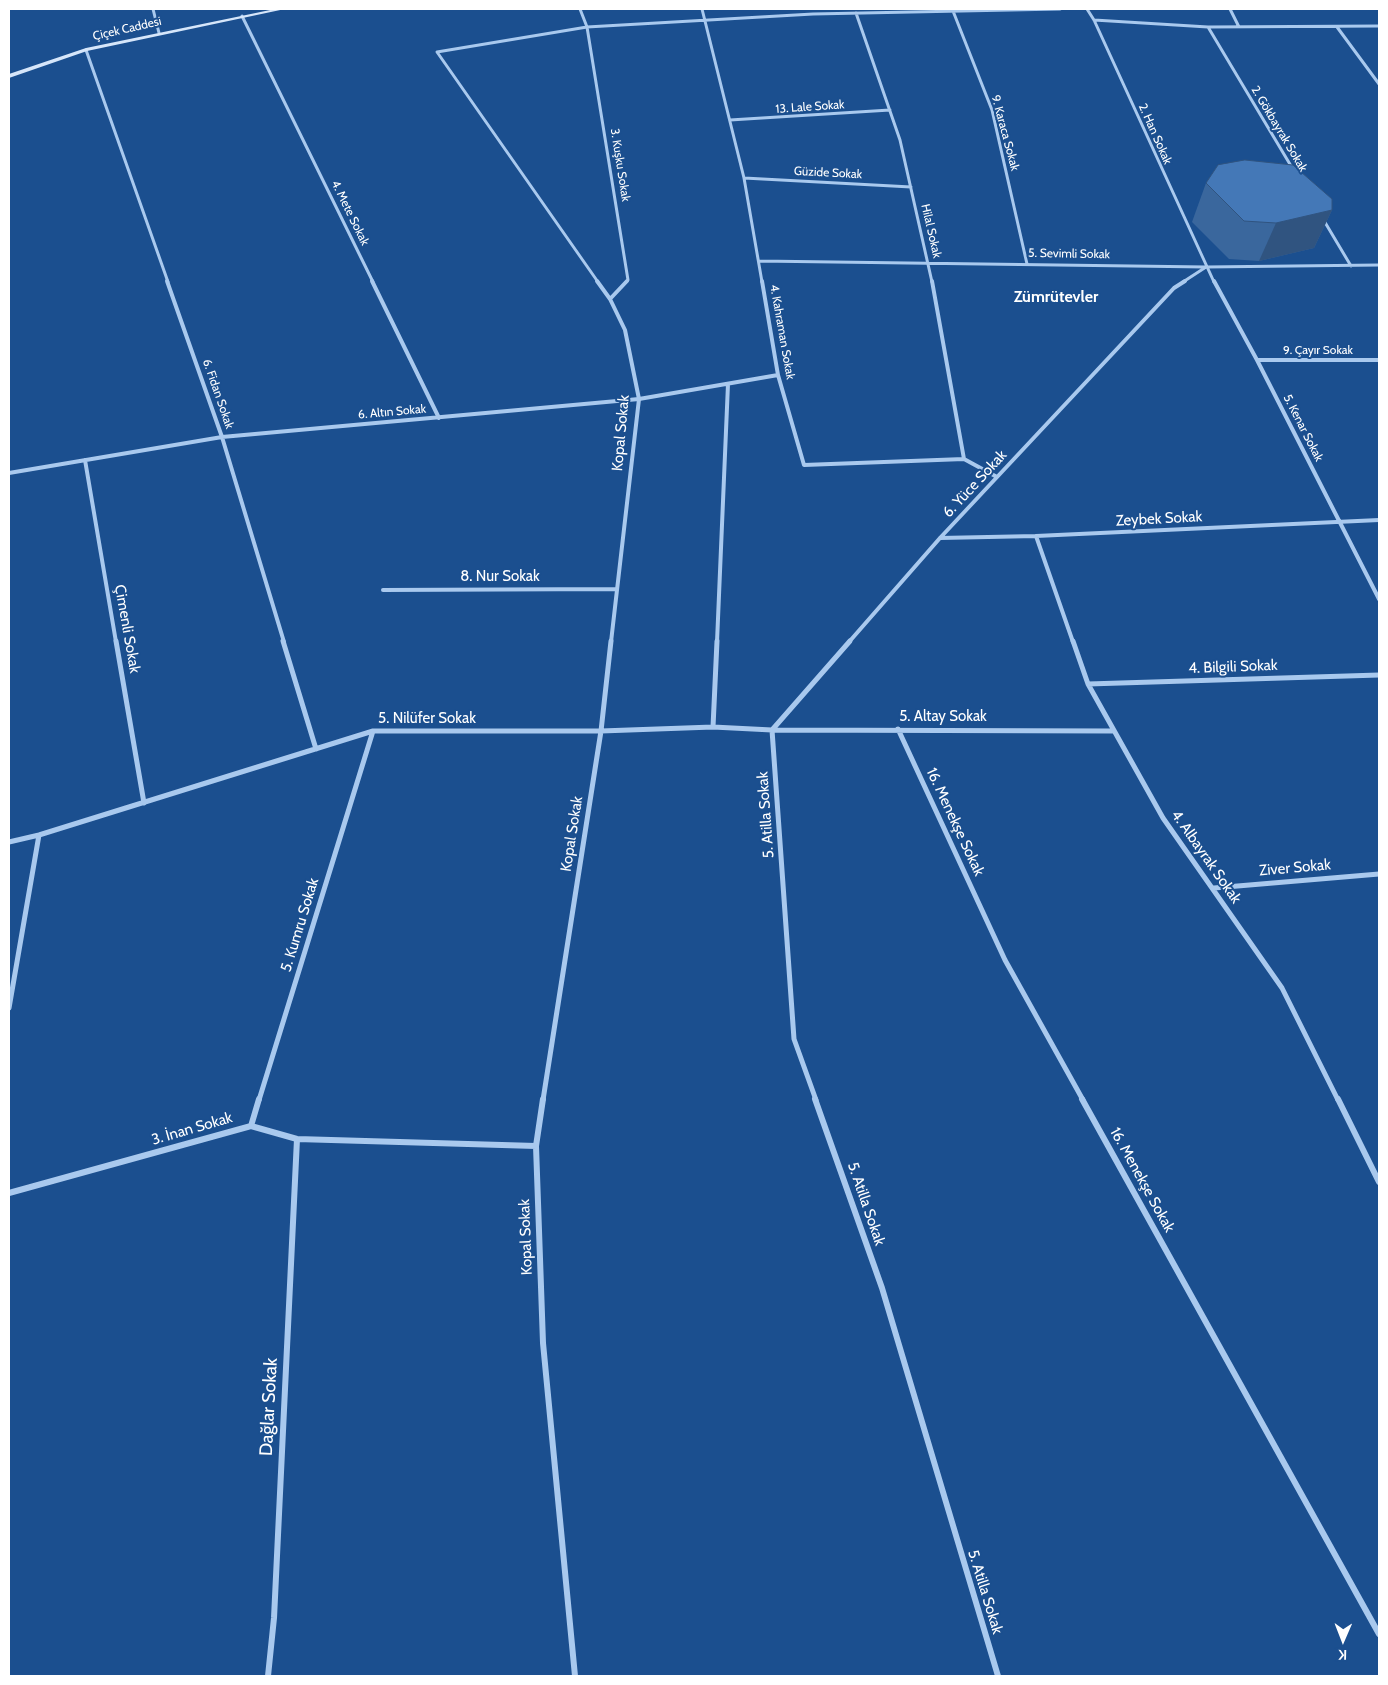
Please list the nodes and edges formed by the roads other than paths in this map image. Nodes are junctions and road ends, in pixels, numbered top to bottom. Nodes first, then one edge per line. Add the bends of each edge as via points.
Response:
1 (153, 9) edge
2 (282, 9) edge
3 (580, 9) edge
4 (702, 9) edge
5 (813, 9) edge
6 (1060, 9) edge
7 (1087, 9) edge
8 (1230, 9) edge
9 (929, 10) edge
10 (953, 11) junction
11 (856, 13) junction
12 (814, 14) junction
13 (242, 16) junction
14 (705, 19) junction
15 (1094, 20) junction
16 (1208, 26) junction
17 (1336, 26) junction
18 (1379, 26) edge
19 (587, 27) junction
20 (1239, 27) junction
21 (159, 33) junction
22 (86, 50) junction
23 (9, 76) edge
24 (1379, 84) edge
25 (890, 110) junction
26 (730, 120) junction
27 (1295, 172) edge
28 (744, 178) junction
29 (911, 187) junction
30 (1320, 214) edge
31 (759, 261) junction
32 (929, 263) junction
33 (1028, 264) junction
34 (1379, 265) edge
35 (1351, 266) junction
36 (1206, 267) junction
37 (610, 299) junction
38 (1257, 360) junction
39 (1379, 360) edge
40 (778, 375) junction
41 (728, 384) junction
42 (638, 398) junction
43 (439, 418) junction
44 (222, 437) junction
45 (964, 459) junction
46 (85, 460) junction
47 (9, 473) edge
48 (997, 477) junction
49 (1379, 520) edge
50 (1339, 522) junction
51 (1036, 536) junction
52 (940, 538) junction
53 (617, 589) junction
54 (383, 590) dead end
55 (1379, 599) edge
56 (1379, 675) edge
57 (1088, 684) junction
58 (713, 727) junction
59 (898, 729) junction
60 (772, 730) junction
61 (601, 731) junction
62 (1113, 731) junction
63 (373, 732) junction
64 (316, 749) junction
65 (144, 802) junction
66 (39, 836) junction
67 (9, 842) edge
68 (1379, 874) edge
69 (1214, 888) junction
70 (9, 1008) edge
71 (251, 1126) junction
72 (297, 1139) junction
73 (536, 1146) junction
74 (1379, 1182) edge
75 (9, 1194) edge
76 (1379, 1634) edge
77 (268, 1676) edge
78 (575, 1676) edge
79 (998, 1676) edge

1 - 21 street
2 - 13 main road, Çiçek Caddesi
3 - 19 street, 3. Kuşku Sokak
4 - 14 street, 4. Kahraman Sokak
5 - 12 street
6 - 10 street
7 - 15 street, 2. Han Sokak
8 - 20 street
9 - 10 street
9 - 11 street
10 - 33 street, 9. Karaca Sokak via 992,110
11 - 12 street
11 - 25 street, Hilal Sokak
12 - 14 street
13 - 21 main road, Çiçek Caddesi
13 - 43 street, 4. Mete Sokak
14 - 19 street
14 - 26 street, 4. Kahraman Sokak
15 - 16 street
15 - 36 street, 2. Han Sokak
16 - 20 street
16 - 27 street, 2. Gökbayrak Sokak
17 - 18 street
17 - 20 street
17 - 24 street
19 - 37 street, 3. Kuşku Sokak via 628,280
19 - 37 street, Kopal Sokak via 437,52
21 - 22 main road, Çiçek Caddesi
22 - 23 main road, Çiçek Caddesi
22 - 44 street, 6. Fidan Sokak
25 - 26 street, 13. Lale Sokak
25 - 29 street, Hilal Sokak
26 - 28 street, 4. Kahraman Sokak
28 - 29 street, Güzide Sokak
28 - 31 street, 4. Kahraman Sokak
29 - 32 street, Hilal Sokak
30 - 35 street
31 - 32 street, 5. Sevimli Sokak
31 - 40 street, 4. Kahraman Sokak
32 - 33 street, 5. Sevimli Sokak
32 - 45 street, Hilal Sokak
33 - 36 street, 5. Sevimli Sokak
34 - 35 street, 5. Sevimli Sokak
35 - 36 street, 5. Sevimli Sokak
36 - 38 street, 5. Kenar Sokak
36 - 48 street, 6. Yüce Sokak via 1174,288
37 - 42 street, Kopal Sokak via 625,330
38 - 39 street, 9. Çayır Sokak
38 - 50 street, 5. Kenar Sokak
40 - 41 street, 6. Altın Sokak
40 - 45 street, 4. Kahraman Sokak via 804,465
41 - 42 street, 6. Altın Sokak
41 - 58 street
42 - 43 street, 6. Altın Sokak
42 - 53 street, Kopal Sokak
43 - 44 street, 6. Altın Sokak
44 - 46 street, 6. Altın Sokak
44 - 64 street, 6. Fidan Sokak
45 - 48 street
46 - 47 street, 6. Altın Sokak
46 - 65 street, Çimenli Sokak
48 - 52 street, 6. Yüce Sokak
49 - 50 street, Zeybek Sokak
50 - 51 street, Zeybek Sokak
50 - 55 street, 5. Kenar Sokak
51 - 52 street, Zeybek Sokak
51 - 57 street, 4. Albayrak Sokak
52 - 60 street, 6. Yüce Sokak
53 - 54 street, 8. Nur Sokak
53 - 61 street, Kopal Sokak
56 - 57 street, 4. Bilgili Sokak
57 - 62 street, 4. Albayrak Sokak
58 - 60 street, 5. Nilüfer Sokak
58 - 61 street, 5. Nilüfer Sokak
59 - 60 street, 5. Altay Sokak
59 - 62 street, 5. Altay Sokak
59 - 76 street, 16. Menekşe Sokak via 1005,960
60 - 79 street, 5. Atilla Sokak via 794,1039 882,1288
61 - 63 street, 5. Nilüfer Sokak
61 - 73 street, Kopal Sokak
62 - 69 street, 4. Albayrak Sokak via 1163,818
63 - 64 street, 5. Nilüfer Sokak
63 - 71 street, 5. Kumru Sokak
64 - 65 street, 5. Nilüfer Sokak
65 - 66 street, 5. Nilüfer Sokak
66 - 67 street, 5. Nilüfer Sokak
66 - 70 street
68 - 69 street, Ziver Sokak
69 - 74 street, 4. Albayrak Sokak via 1282,988
71 - 72 street, 3. İnan Sokak
71 - 75 street, 3. İnan Sokak
72 - 73 street, 3. İnan Sokak
72 - 77 street, Dağlar Sokak via 274,1618
73 - 78 street, Kopal Sokak via 543,1343

